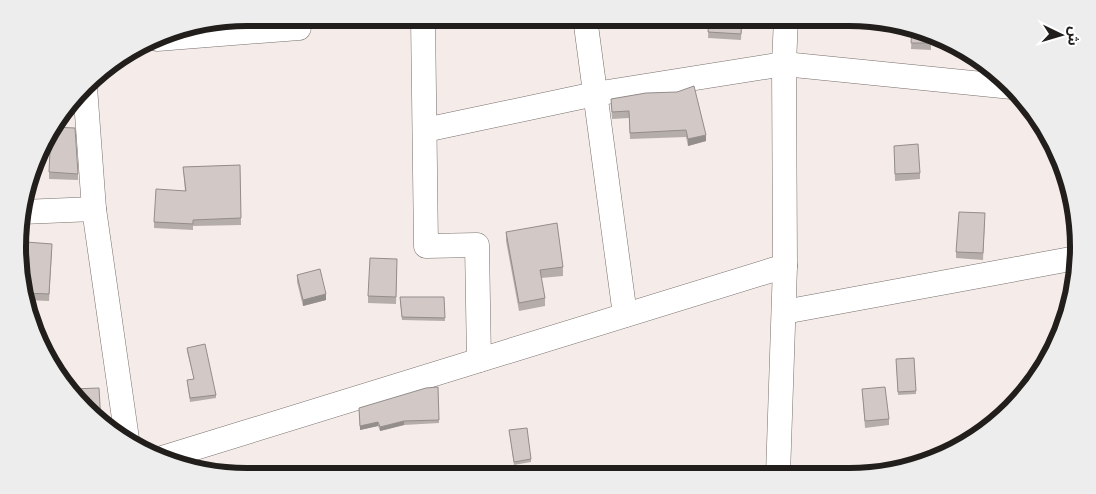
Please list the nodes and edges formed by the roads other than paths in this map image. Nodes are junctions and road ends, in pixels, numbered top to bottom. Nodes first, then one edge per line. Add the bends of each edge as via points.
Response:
1 (262, 26) edge
2 (423, 26) edge
3 (586, 26) edge
4 (786, 26) edge
5 (184, 36) edge
6 (784, 64) junction
7 (999, 85) edge
8 (595, 94) junction
9 (86, 96) edge
10 (425, 130) junction
11 (94, 210) junction
12 (29, 212) edge
13 (1069, 259) edge
14 (785, 266) junction
15 (784, 312) junction
16 (625, 315) junction
17 (479, 360) junction
18 (126, 432) edge
19 (173, 455) edge
20 (778, 468) edge

1 - 5 street
2 - 10 street
3 - 8 street
4 - 6 street
6 - 7 street
6 - 8 street
6 - 14 street
8 - 10 street
8 - 16 street
9 - 11 street
10 - 17 street via 426,246 476,245
11 - 12 street
11 - 18 street
13 - 15 street
14 - 15 street
14 - 16 street
15 - 20 street
16 - 17 street
17 - 19 street

